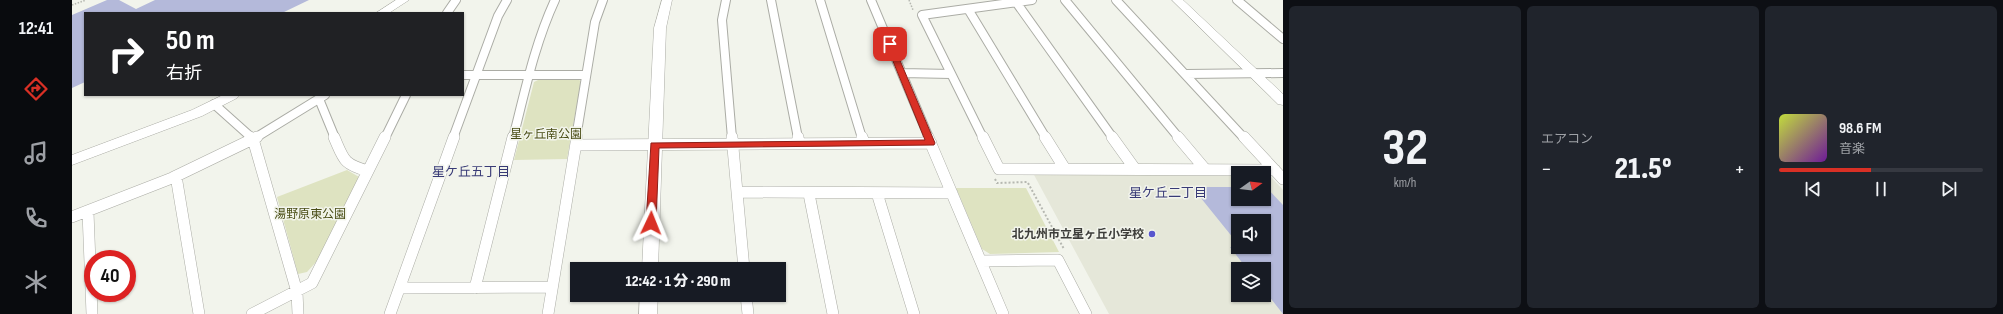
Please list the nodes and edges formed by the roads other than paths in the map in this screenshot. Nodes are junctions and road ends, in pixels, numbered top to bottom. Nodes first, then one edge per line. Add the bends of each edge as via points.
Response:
1 (404, 0) edge
2 (456, 0) edge
3 (507, 0) edge
4 (555, 0) edge
5 (603, 0) edge
6 (667, 0) edge
7 (726, 0) edge
8 (771, 0) edge
9 (820, 0) edge
10 (871, 0) edge
11 (1032, 0) edge
12 (1065, 0) edge
13 (1116, 0) edge
14 (1177, 0) edge
15 (1236, 0) edge
16 (1016, 2) junction
17 (968, 9) junction
18 (383, 12) edge
19 (448, 12) edge
20 (1283, 39) edge
21 (1254, 73) junction
22 (1283, 73) edge
23 (902, 74) junction
24 (950, 74) junction
25 (1186, 74) junction
26 (464, 75) edge
27 (476, 75) junction
28 (529, 75) junction
29 (586, 75) junction
30 (230, 96) edge
31 (406, 96) edge
32 (322, 97) edge
33 (1283, 101) edge
34 (214, 104) junction
35 (253, 139) junction
36 (799, 143) junction
37 (864, 143) junction
38 (931, 143) junction
39 (732, 144) junction
40 (576, 145) junction
41 (654, 145) junction
42 (72, 160) edge
43 (1065, 169) junction
44 (1135, 169) junction
45 (1205, 170) junction
46 (1275, 170) junction
47 (368, 171) junction
48 (176, 176) junction
49 (1283, 179) edge
50 (737, 192) junction
51 (877, 193) junction
52 (952, 193) junction
53 (809, 194) junction
54 (88, 212) junction
55 (72, 217) edge
56 (981, 261) junction
57 (650, 262) edge
58 (743, 262) edge
59 (552, 287) junction
60 (400, 288) junction
61 (475, 288) junction
62 (297, 292) junction
63 (649, 302) edge
64 (747, 302) edge
65 (92, 314) edge
66 (199, 314) edge
67 (252, 314) edge
68 (298, 314) edge
69 (390, 314) edge
70 (548, 314) edge
71 (648, 314) edge
72 (748, 314) edge
73 (833, 314) edge
74 (914, 314) edge
75 (1003, 314) edge
76 (1086, 314) edge

1 - 18 street
2 - 19 street
3 - 27 street via 498,16
4 - 28 street via 546,19
5 - 29 street via 595,22
6 - 41 street via 660,28
7 - 39 street via 722,20
8 - 36 street
9 - 37 street
10 - 23 street
11 - 16 street
12 - 45 street
13 - 25 street
14 - 21 street
15 - 20 street
16 - 17 street
16 - 44 street
17 - 24 street via 922,15
17 - 43 street
21 - 22 street
21 - 25 street
21 - 33 street
23 - 24 street
23 - 38 street
24 - 43 street via 999,169
25 - 46 street
26 - 27 street
27 - 28 street
27 - 60 street
28 - 29 street
28 - 61 street
29 - 40 street
30 - 34 street
31 - 47 street
32 - 35 street
32 - 47 street via 342,158 351,166
34 - 35 street
34 - 42 street via 149,132
35 - 48 street
35 - 62 street
36 - 37 street
36 - 39 street
37 - 38 street
38 - 52 street
39 - 41 street
39 - 50 street
40 - 41 street
40 - 59 street
41 - 57 street
43 - 44 street
44 - 45 street
45 - 46 street
46 - 49 street
47 - 62 street via 312,283
48 - 54 street
48 - 66 street
50 - 53 street
50 - 58 street
51 - 52 street
51 - 53 street
51 - 74 street
52 - 56 street
53 - 73 street
54 - 55 street
54 - 65 street
56 - 75 street
56 - 76 street via 1058,260
59 - 61 street
59 - 70 street
60 - 61 street
60 - 69 street
62 - 67 street
62 - 68 street
63 - 71 street
64 - 72 street

